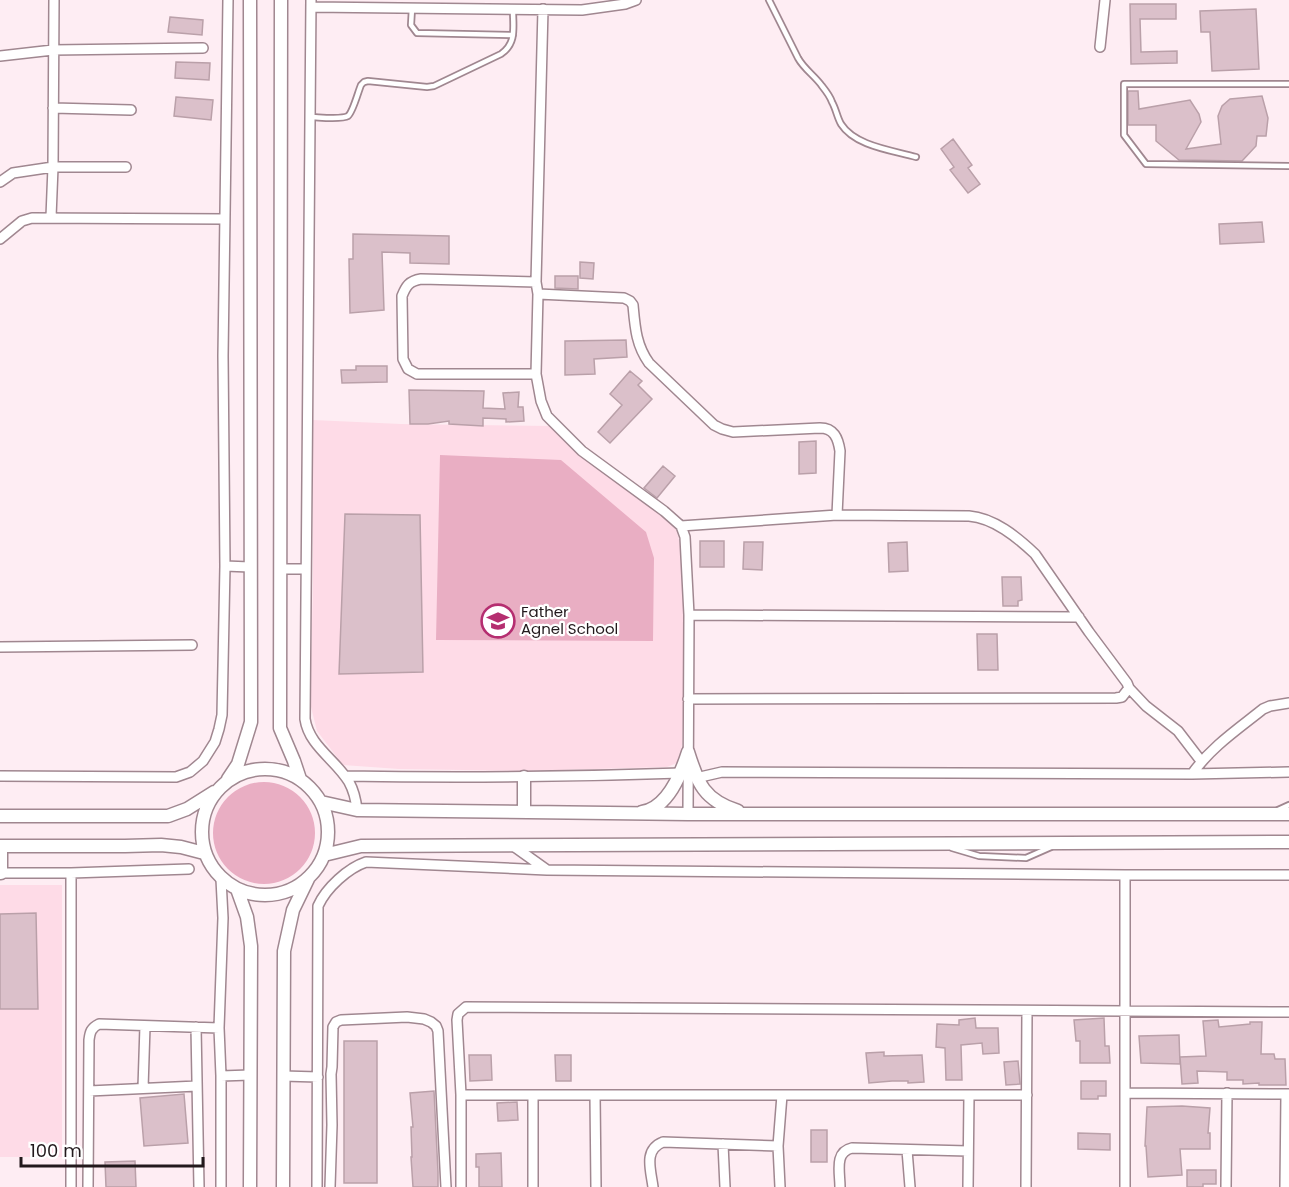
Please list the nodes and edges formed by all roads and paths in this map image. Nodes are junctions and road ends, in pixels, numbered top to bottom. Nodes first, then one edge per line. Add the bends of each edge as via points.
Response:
1 (54, 0) edge
2 (228, 0) edge
3 (250, 0) edge
4 (280, 0) edge
5 (633, 0) edge
6 (769, 0) edge
7 (1105, 0) edge
8 (311, 3) edge
9 (412, 8) junction
10 (513, 9) junction
11 (543, 9) junction
12 (513, 35) junction
13 (1100, 47) dead end
14 (203, 48) dead end
15 (53, 50) junction
16 (0, 56) edge
17 (1289, 84) edge
18 (53, 108) junction
19 (131, 110) dead end
20 (310, 117) junction
21 (916, 157) dead end
22 (1289, 166) edge
23 (53, 167) junction
24 (126, 167) dead end
25 (0, 182) edge
26 (51, 217) junction
27 (225, 219) junction
28 (0, 239) edge
29 (536, 282) junction
30 (538, 294) junction
31 (536, 374) junction
32 (837, 515) junction
33 (681, 526) junction
34 (225, 566) junction
35 (250, 567) junction
36 (280, 569) junction
37 (306, 569) junction
38 (689, 615) junction
39 (1079, 617) junction
40 (192, 645) dead end
41 (0, 647) edge
42 (1129, 688) junction
43 (688, 699) junction
44 (1289, 703) edge
45 (688, 752) junction
46 (1201, 761) junction
47 (1289, 772) edge
48 (681, 773) junction
49 (1192, 774) junction
50 (0, 776) edge
51 (345, 776) junction
52 (524, 777) junction
53 (300, 778) junction
54 (696, 778) junction
55 (228, 779) junction
56 (215, 792) junction
57 (321, 802) junction
58 (1289, 806) edge
59 (357, 810) junction
60 (524, 812) junction
61 (632, 813) junction
62 (688, 814) junction
63 (746, 814) junction
64 (1268, 814) junction
65 (1289, 814) edge
66 (0, 816) edge
67 (1289, 842) edge
68 (512, 845) junction
69 (0, 846) edge
70 (204, 854) junction
71 (324, 855) junction
72 (189, 868) dead end
73 (547, 870) junction
74 (0, 873) edge
75 (71, 873) junction
76 (1125, 875) junction
77 (1289, 875) edge
78 (309, 878) junction
79 (221, 879) junction
80 (237, 889) junction
81 (1027, 1011) junction
82 (1125, 1011) junction
83 (1289, 1012) edge
84 (145, 1026) junction
85 (196, 1027) junction
86 (219, 1028) junction
87 (250, 1075) junction
88 (221, 1076) junction
89 (283, 1076) junction
90 (318, 1077) junction
91 (197, 1086) junction
92 (143, 1088) junction
93 (89, 1091) junction
94 (1125, 1093) junction
95 (1227, 1093) junction
96 (1287, 1094) edge
97 (461, 1095) junction
98 (532, 1095) junction
99 (595, 1095) junction
100 (782, 1095) junction
101 (969, 1095) junction
102 (1027, 1095) junction
103 (723, 1144) junction
104 (778, 1146) junction
105 (907, 1150) junction
106 (968, 1151) junction
107 (317, 1168) junction
108 (331, 1168) junction
109 (71, 1187) edge
110 (88, 1187) edge
111 (199, 1187) edge
112 (221, 1187) edge
113 (250, 1187) edge
114 (283, 1187) edge
115 (317, 1187) edge
116 (330, 1187) edge
117 (446, 1187) edge
118 (461, 1187) edge
119 (533, 1187) edge
120 (596, 1187) edge
121 (653, 1187) edge
122 (725, 1187) edge
123 (780, 1187) edge
124 (840, 1187) edge
125 (910, 1187) edge
126 (968, 1187) edge
127 (1026, 1187) edge
128 (1125, 1187) edge
129 (1226, 1187) edge
130 (1285, 1187) edge

1 - 15 street
2 - 27 street
3 - 35 street
4 - 36 street
5 - 11 street via 582,10
6 - 21 lane via 798,58 822,86 849,134 859,141
7 - 13 street
8 - 9 street
8 - 20 street
9 - 10 street
9 - 12 lane via 411,25 417,33
10 - 11 street
10 - 12 lane
11 - 29 street
12 - 20 lane via 508,49 501,54 440,84 427,87 363,82 347,117
14 - 15 street
15 - 16 street
15 - 18 street
17 - 22 lane via 1124,84 1124,135 1146,164
18 - 19 street
18 - 23 street
20 - 37 street
23 - 24 street
23 - 25 street via 13,173
23 - 26 street
26 - 27 street
26 - 28 street via 22,221
27 - 34 street
29 - 30 street
29 - 31 street via 421,279 411,281 402,296 403,359 408,369 417,374
30 - 31 street
30 - 32 street via 630,301 638,344 649,363 714,425 733,432 820,428 833,432 840,451
31 - 33 street via 547,416 582,451
32 - 33 street
32 - 39 street via 969,516 993,522 1035,554
33 - 38 street
34 - 35 street
34 - 50 street via 222,715 215,742 203,761 176,777
35 - 55 street via 251,722 238,764
36 - 37 street
36 - 53 street via 280,729
37 - 51 street via 305,719 312,738
38 - 39 street
38 - 43 street
39 - 42 street
40 - 41 street
42 - 43 street via 1116,698
42 - 46 street via 1178,731
43 - 45 street
44 - 46 street via 1263,709
45 - 48 street
45 - 54 street
45 - 62 street
46 - 49 street
47 - 49 street
48 - 52 street
48 - 61 street via 662,801 646,812
49 - 54 street via 722,772
51 - 52 street
51 - 59 street
52 - 60 street
53 - 55 street via 276,769 251,769
53 - 57 street
54 - 63 street via 716,801
55 - 56 street
56 - 66 street via 168,816
56 - 70 street via 201,821
57 - 59 street
57 - 71 street via 328,828
58 - 64 lane
59 - 60 street
60 - 61 street
61 - 62 street
62 - 63 street
63 - 64 street
64 - 65 street
67 - 68 street
68 - 71 street via 361,846
68 - 73 street
69 - 70 street via 161,845
69 - 74 street
70 - 79 street
71 - 78 street
72 - 75 street
73 - 76 street
73 - 90 street via 366,862 348,871 318,906
74 - 75 street
75 - 109 street
76 - 77 street
76 - 82 street
78 - 80 street via 275,895
78 - 89 street via 293,910 284,951
79 - 80 street
79 - 86 street
80 - 87 street via 247,917 251,946
81 - 82 street
81 - 97 street via 466,1007 457,1020
81 - 102 street
82 - 83 street
82 - 94 street
84 - 85 street
84 - 92 street
84 - 93 street via 93,1027 89,1040
85 - 86 street
85 - 91 street
86 - 88 street
87 - 88 street
87 - 113 street
88 - 112 street
89 - 90 street
89 - 114 street
90 - 107 street
91 - 92 street
91 - 111 street
92 - 93 street
93 - 110 street
94 - 95 street
94 - 128 street
95 - 96 street
95 - 129 street
96 - 130 street
97 - 98 street
97 - 118 street
98 - 99 street
98 - 119 street
99 - 100 street
99 - 120 street
100 - 101 street
100 - 104 street
101 - 102 street
101 - 106 street
102 - 127 street
103 - 104 street
103 - 121 street via 656,1144 650,1156
103 - 122 street
104 - 123 street
105 - 106 street
105 - 124 street via 845,1149 839,1161
105 - 125 street
106 - 126 street
107 - 108 street
107 - 115 street
108 - 116 street
108 - 117 street via 331,1074 336,1022 424,1019 438,1031

